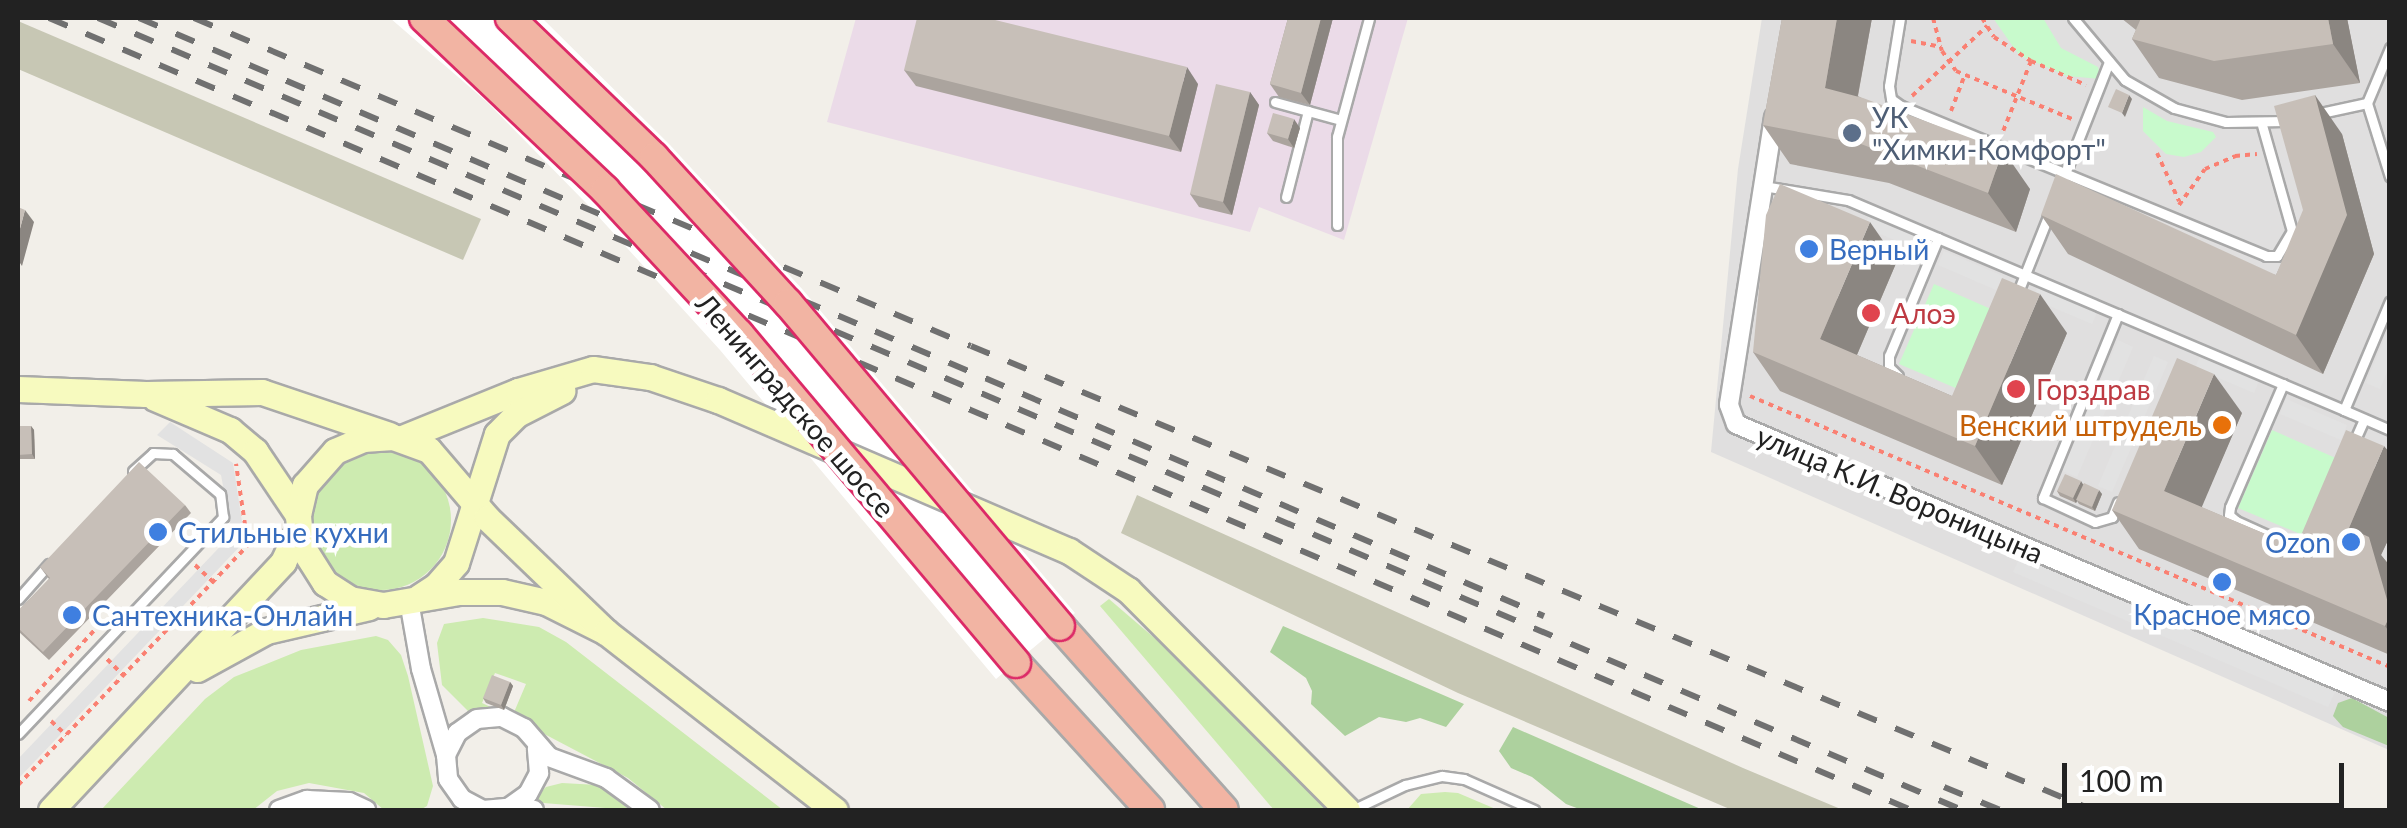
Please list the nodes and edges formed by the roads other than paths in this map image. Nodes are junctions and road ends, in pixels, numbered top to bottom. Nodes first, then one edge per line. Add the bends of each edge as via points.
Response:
1 (424, 18) edge
2 (510, 18) edge
3 (1368, 18) edge
4 (1900, 18) edge
5 (2073, 18) edge
6 (2390, 48) edge
7 (2109, 62) junction
8 (2385, 70) edge
9 (1778, 92) edge
10 (1274, 102) edge
11 (2368, 103) junction
12 (1308, 111) junction
13 (2306, 116) edge
14 (1341, 120) junction
15 (2292, 120) edge
16 (2262, 124) junction
17 (2065, 174) junction
18 (2390, 177) edge
19 (1764, 186) junction
20 (2058, 191) edge
21 (1286, 197) dead end
22 (2052, 208) edge
23 (1337, 225) dead end
24 (1938, 238) junction
25 (2026, 275) junction
26 (2390, 301) edge
27 (2011, 310) edge
28 (2118, 314) junction
29 (2186, 343) junction
30 (2178, 360) edge
31 (650, 377) junction
32 (1912, 382) edge
33 (2283, 384) junction
34 (18, 390) edge
35 (146, 394) junction
36 (2344, 410) junction
37 (2364, 419) junction
38 (2390, 430) edge
39 (398, 438) junction
40 (2350, 452) edge
41 (2127, 482) edge
42 (458, 484) junction
43 (118, 487) edge
44 (476, 506) junction
45 (298, 522) junction
46 (466, 534) junction
47 (2280, 540) edge
48 (55, 557) edge
49 (18, 598) edge
50 (409, 601) junction
51 (380, 605) junction
52 (606, 632) junction
53 (168, 689) junction
54 (2390, 702) edge
55 (18, 734) edge
56 (537, 748) junction
57 (446, 754) junction
58 (455, 805) edge
59 (508, 808) edge
60 (51, 810) edge
61 (279, 810) edge
62 (366, 810) edge
63 (534, 810) edge
64 (650, 810) edge
65 (835, 810) edge
66 (1150, 810) edge
67 (1224, 810) edge
68 (1349, 810) edge
69 (1534, 810) edge

1 - 66 highway, Ленинградское шоссе, bridge via 605,190 739,334 1016,663
2 - 67 highway, Ленинградское шоссе, bridge via 654,157 788,303
3 - 14 lane
4 - 17 lane via 1891,99
5 - 7 lane
6 - 8 lane
7 - 16 lane via 2174,108
7 - 17 lane
8 - 11 lane
9 - 19 street, улица К.И. Вороницына
10 - 12 lane
11 - 13 lane
11 - 18 lane
12 - 14 lane
12 - 21 lane
14 - 23 lane
15 - 16 lane
16 - 17 lane via 2292,231 2276,256
17 - 20 lane
19 - 24 lane via 1848,200
19 - 54 street, улица К.И. Вороницына via 1732,388 1730,416 1736,424
22 - 25 lane
24 - 25 lane
24 - 32 lane via 1889,356 1889,366
25 - 27 lane
25 - 28 lane
26 - 36 lane
28 - 29 lane
28 - 41 lane via 2043,498 2104,522
29 - 30 lane
29 - 33 lane
31 - 39 main road via 594,370 565,375
31 - 44 main road via 582,385 517,414 498,434
31 - 68 main road via 1070,552 1154,614
33 - 36 lane
33 - 47 lane via 2229,515
34 - 35 main road
35 - 39 main road via 262,392
35 - 45 main road via 230,430 255,452
36 - 37 lane
37 - 38 lane
37 - 40 lane
39 - 42 main road via 430,450
39 - 45 main road via 363,438 335,451 305,485
42 - 44 main road
42 - 46 main road
43 - 55 lane via 143,460 164,452 213,486 223,517
44 - 46 main road
44 - 52 main road
45 - 51 main road via 306,559 325,583 350,599
45 - 53 main road via 283,562
46 - 50 main road via 447,575
48 - 49 lane
50 - 51 main road
50 - 52 main road via 502,592 546,602
50 - 57 street
51 - 53 main road via 266,631
52 - 65 main road
53 - 60 main road
56 - 57 street via 524,728 502,717 477,719 457,732
56 - 59 street via 534,784
56 - 64 street via 606,778
57 - 58 street
58 - 59 street
59 - 63 street
61 - 62 street via 307,800 349,802
68 - 69 lane via 1405,784 1442,776

